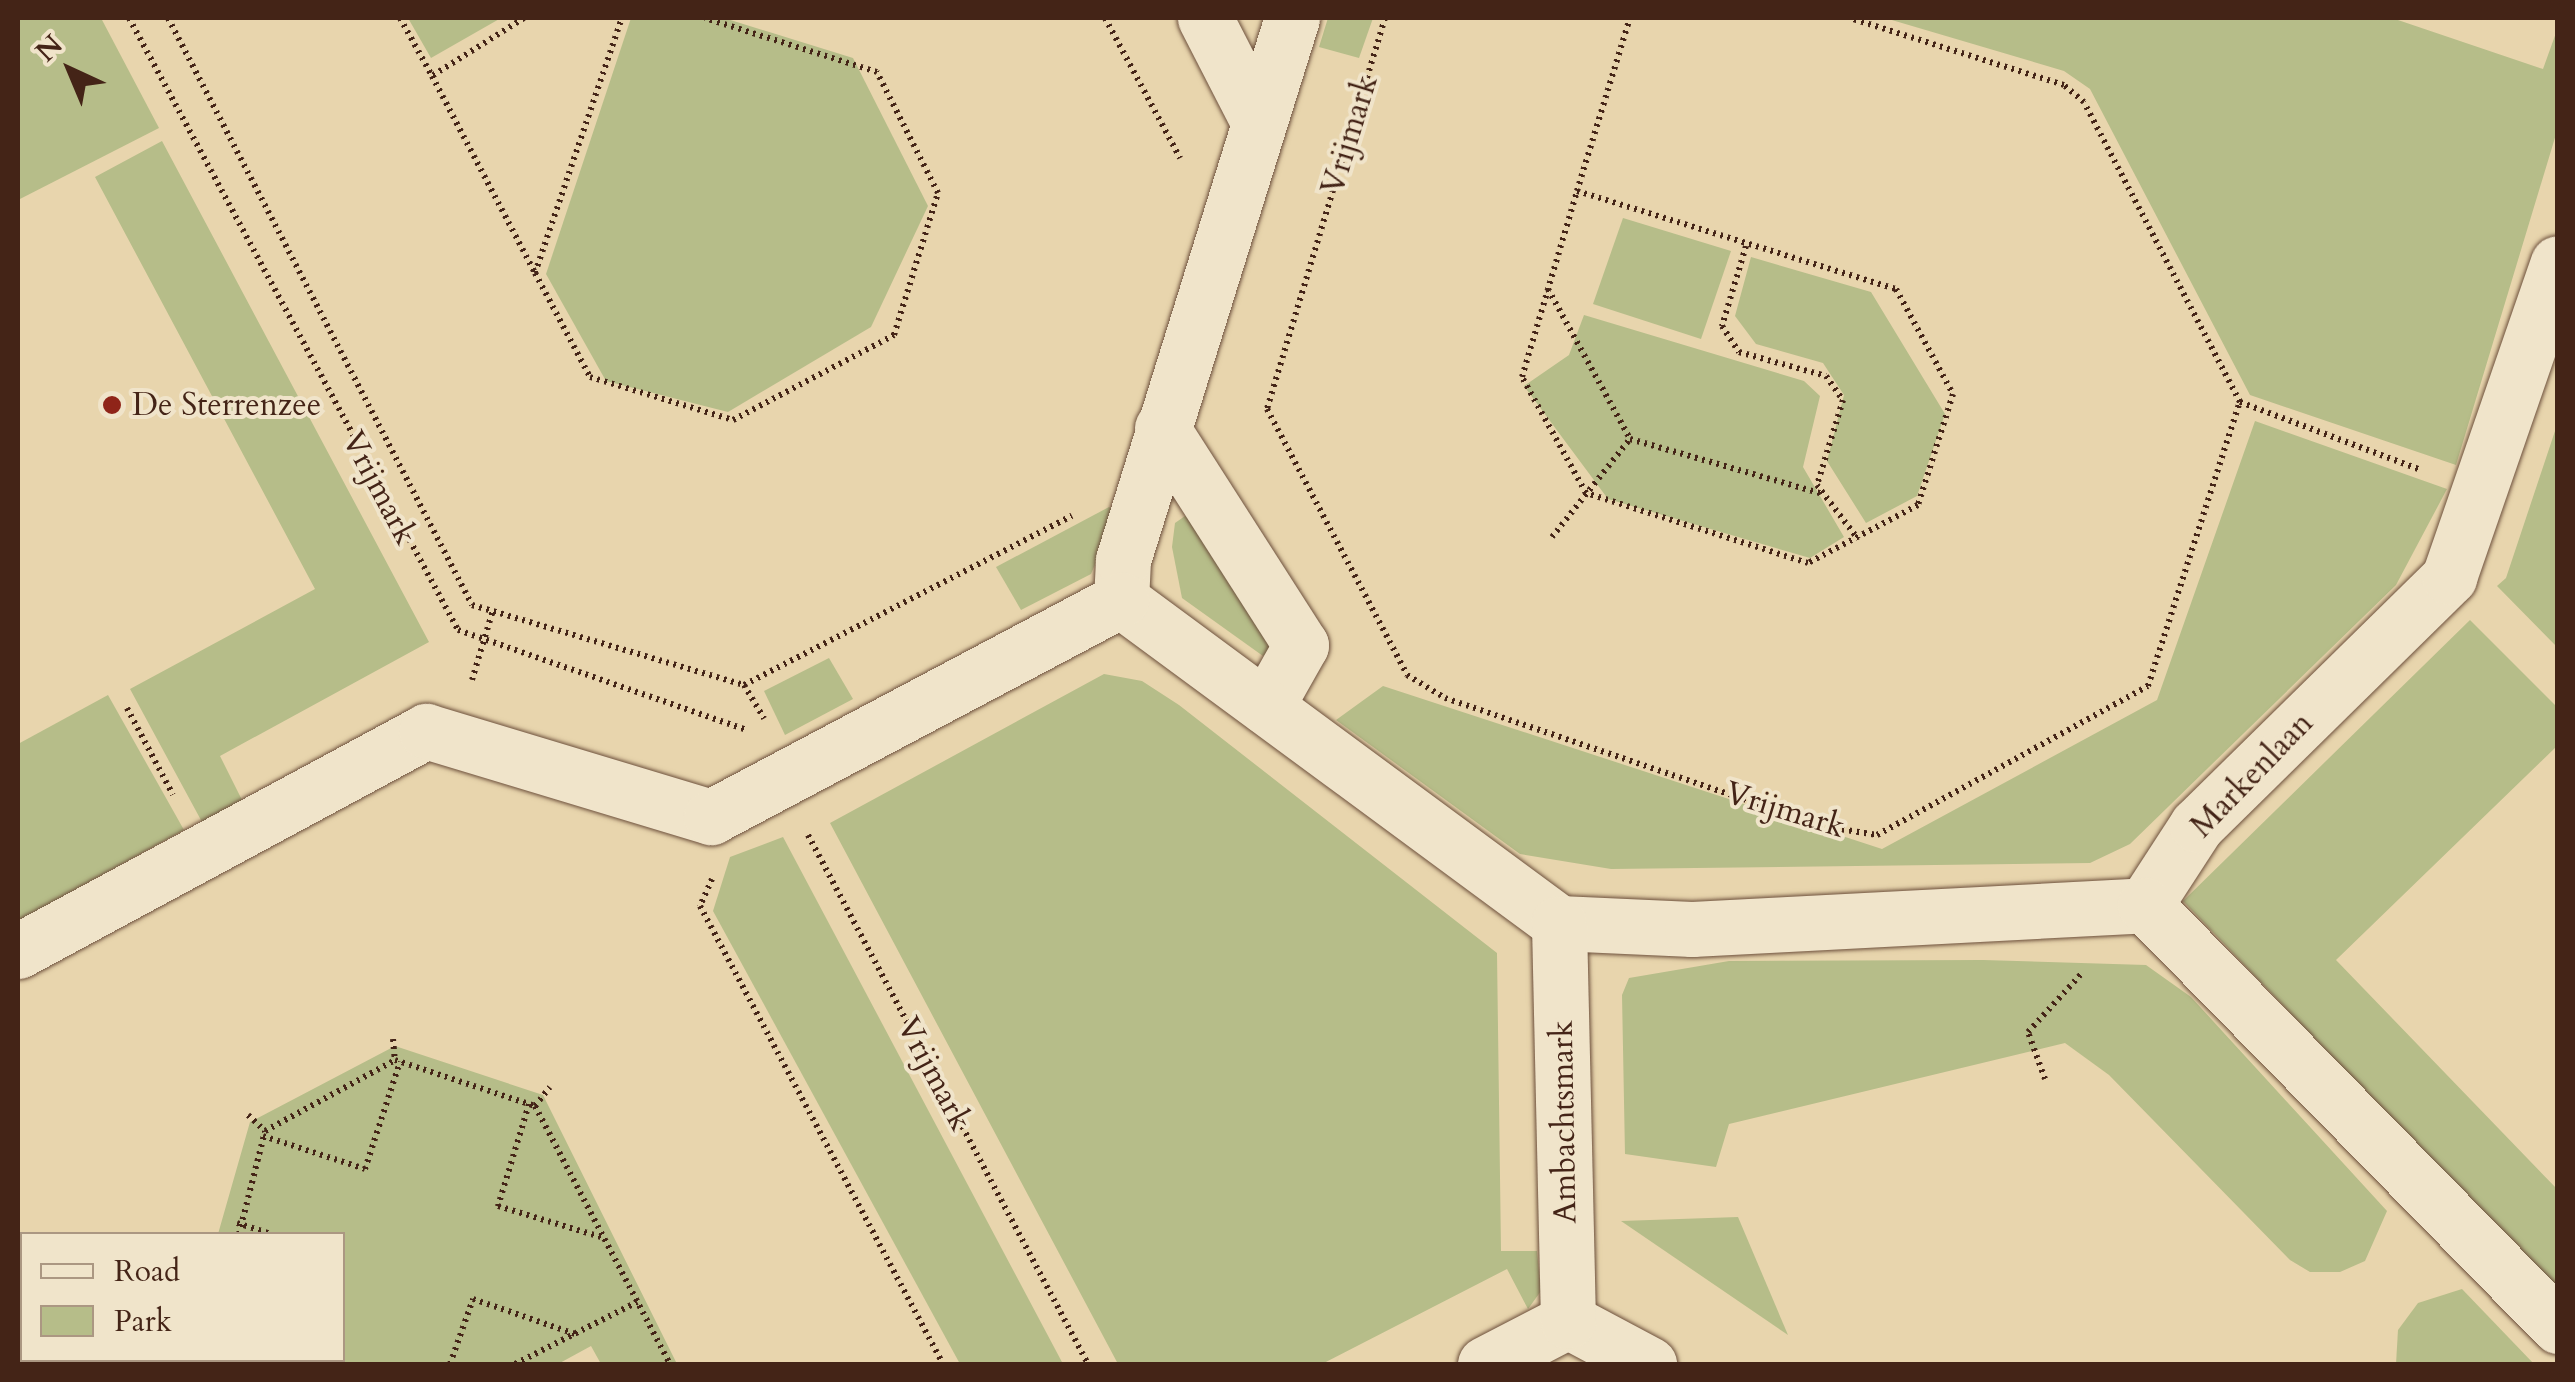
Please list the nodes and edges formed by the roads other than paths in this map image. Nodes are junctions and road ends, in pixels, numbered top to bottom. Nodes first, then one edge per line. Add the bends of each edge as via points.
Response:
1 (1205, 18) edge
2 (1292, 18) edge
3 (1258, 121) junction
4 (2554, 285) edge
5 (1162, 428) junction
6 (1121, 600) junction
7 (1266, 707) junction
8 (2145, 905) junction
9 (1560, 923) junction
10 (18, 950) edge
11 (1568, 1322) junction
12 (2558, 1326) edge
13 (1485, 1364) edge
14 (1650, 1364) edge

1 - 3 street
2 - 3 street
3 - 5 street
4 - 8 street, Markenlaan via 2449,577 2197,825
5 - 6 street via 1124,560
5 - 7 street via 1301,645
6 - 7 street
6 - 10 street via 711,817 426,731
7 - 9 street
8 - 9 street via 1692,929
8 - 12 street
9 - 11 street, Ambachtsmark
11 - 13 street
11 - 14 street

